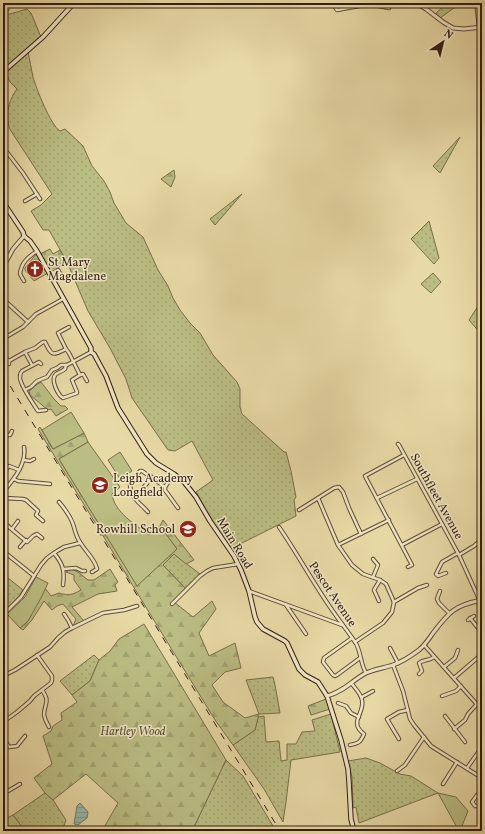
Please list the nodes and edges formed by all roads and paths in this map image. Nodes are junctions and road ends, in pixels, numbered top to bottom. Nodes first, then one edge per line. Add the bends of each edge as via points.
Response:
1 (74, 3) edge
2 (332, 3) edge
3 (416, 3) edge
4 (389, 8) dead end
5 (477, 10) dead end
6 (480, 27) edge
7 (3, 73) edge
8 (3, 85) edge
9 (3, 147) edge
10 (37, 194) junction
11 (40, 199) dead end
12 (25, 201) dead end
13 (3, 202) edge
14 (24, 236) junction
15 (36, 251) junction
16 (3, 267) edge
17 (58, 270) dead end
18 (53, 280) junction
19 (24, 282) dead end
20 (3, 299) edge
21 (63, 299) junction
22 (28, 322) junction
23 (69, 327) dead end
24 (3, 337) edge
25 (66, 348) junction
26 (25, 352) junction
27 (91, 352) junction
28 (9, 361) dead end
29 (73, 362) junction
30 (41, 364) dead end
31 (66, 365) junction
32 (32, 366) junction
33 (80, 375) junction
34 (87, 381) dead end
35 (25, 390) junction
36 (3, 406) edge
37 (46, 410) dead end
38 (3, 415) edge
39 (12, 431) dead end
40 (3, 435) edge
41 (398, 444) dead end
42 (24, 447) dead end
43 (404, 455) junction
44 (34, 459) dead end
45 (24, 460) junction
46 (19, 470) junction
47 (3, 474) edge
48 (174, 474) junction
49 (152, 477) junction
50 (14, 479) junction
51 (418, 479) junction
52 (50, 484) dead end
53 (144, 487) dead end
54 (165, 487) junction
55 (3, 491) edge
56 (3, 498) edge
57 (318, 498) junction
58 (377, 498) junction
59 (59, 502) dead end
60 (178, 508) dead end
61 (299, 510) dead end
62 (148, 512) dead end
63 (388, 520) junction
64 (18, 521) dead end
65 (43, 521) dead end
66 (3, 522) edge
67 (442, 524) junction
68 (8, 526) junction
69 (279, 527) dead end
70 (12, 529) junction
71 (3, 532) edge
72 (361, 534) junction
73 (42, 538) dead end
74 (482, 539) edge
75 (26, 540) junction
76 (80, 543) junction
77 (338, 545) junction
78 (402, 545) junction
79 (20, 547) dead end
80 (3, 551) edge
81 (54, 553) junction
82 (459, 554) junction
83 (372, 559) dead end
84 (238, 564) junction
85 (408, 567) dead end
86 (63, 569) junction
87 (86, 571) dead end
88 (92, 572) dead end
89 (446, 573) dead end
90 (34, 576) junction
91 (373, 577) junction
92 (380, 580) junction
93 (427, 584) dead end
94 (63, 585) dead end
95 (249, 591) junction
96 (441, 593) dead end
97 (481, 600) edge
98 (379, 601) dead end
99 (394, 602) junction
100 (172, 604) dead end
101 (286, 605) junction
102 (137, 606) dead end
103 (4, 613) edge
104 (449, 613) junction
105 (64, 614) dead end
106 (474, 616) dead end
107 (342, 626) junction
108 (72, 628) junction
109 (482, 630) edge
110 (306, 634) dead end
111 (352, 638) junction
112 (355, 642) junction
113 (424, 645) junction
114 (390, 648) dead end
115 (458, 650) dead end
116 (482, 654) edge
117 (37, 655) junction
118 (434, 657) junction
119 (360, 658) junction
120 (398, 663) junction
121 (393, 665) junction
122 (444, 667) junction
123 (366, 673) junction
124 (419, 674) dead end
125 (3, 676) edge
126 (454, 678) junction
127 (352, 684) junction
128 (461, 686) junction
129 (42, 690) junction
130 (373, 691) dead end
131 (327, 696) junction
132 (442, 696) dead end
133 (362, 697) junction
134 (338, 703) dead end
135 (477, 704) junction
136 (408, 710) junction
137 (482, 710) edge
138 (445, 716) dead end
139 (359, 717) junction
140 (3, 722) edge
141 (49, 727) dead end
142 (454, 729) junction
143 (25, 736) dead end
144 (424, 736) junction
145 (3, 737) edge
146 (398, 739) dead end
147 (465, 742) dead end
148 (350, 745) dead end
149 (482, 747) edge
150 (457, 762) junction
151 (467, 768) junction
152 (397, 771) dead end
153 (482, 778) edge
154 (20, 784) dead end
155 (443, 784) dead end
156 (482, 792) edge
157 (3, 794) edge
158 (482, 804) edge
159 (353, 831) edge

1 - 7 main road
2 - 4 street via 337,10 366,4
3 - 6 street via 452,27
5 - 6 street
7 - 8 street via 6,78
9 - 10 street
10 - 11 street
10 - 12 street
13 - 14 main road, Main Road
14 - 15 main road, Main Road
14 - 16 street
15 - 18 main road, Main Road
15 - 19 street via 22,266 20,274
17 - 18 street via 61,275
18 - 21 main road, Main Road
20 - 22 street
21 - 22 street via 36,313
21 - 27 main road, Main Road
22 - 24 street via 21,329
23 - 25 street via 58,333
25 - 26 street via 55,354 50,352 45,342 41,342
25 - 29 street
26 - 28 street
26 - 32 street
27 - 29 street
27 - 48 main road, Main Road via 106,376 118,408 147,454
29 - 31 street
29 - 33 street
30 - 32 street via 39,362
31 - 33 street via 66,370 57,373 53,379 61,397 77,393 72,380
31 - 35 street via 61,364
32 - 35 street via 20,373
33 - 34 street via 83,374
35 - 37 street via 38,411
36 - 38 street
39 - 40 street via 10,435
41 - 43 street, Southfleet Avenue
42 - 45 street
43 - 51 street, Southfleet Avenue
43 - 58 street via 365,476
44 - 45 street
45 - 46 street
46 - 47 street via 9,466
46 - 50 street
48 - 54 street
48 - 84 main road, Main Road via 196,497
49 - 53 street
49 - 54 street
49 - 62 street via 140,471 130,483 130,491
50 - 52 street
50 - 55 street
51 - 58 street
51 - 67 street, Southfleet Avenue
54 - 60 street
56 - 65 street via 26,500 38,511 36,515
57 - 61 street
57 - 72 street via 339,487
57 - 77 street
58 - 63 street
59 - 76 street via 66,511
63 - 72 street
63 - 78 street
64 - 70 street
66 - 68 street
67 - 78 street
67 - 82 street, Southfleet Avenue
68 - 70 street
68 - 71 street
69 - 107 street, Pescot Avenue
70 - 75 street
72 - 77 street
73 - 75 street via 37,534 27,542
74 - 82 street
75 - 79 street
76 - 81 street via 64,547
76 - 88 street via 97,567
77 - 91 street via 352,565 363,574
78 - 85 street via 412,565
80 - 90 street
81 - 86 street via 62,563
81 - 90 street
82 - 89 street via 442,562 436,574 438,576
82 - 97 street, Southfleet Avenue
83 - 91 street via 378,565
84 - 95 main road, Main Road
84 - 100 street via 206,571
86 - 87 street via 76,568
86 - 94 street
90 - 103 street via 21,597
91 - 92 street
92 - 98 street via 374,590
92 - 99 street via 386,584
93 - 99 street
95 - 101 street
95 - 131 main road, Main Road via 255,617 260,626 287,643 299,669 318,682
96 - 104 street via 437,599
97 - 104 street via 469,602
99 - 112 street via 392,612 383,622
101 - 107 street
101 - 110 street
102 - 108 street via 102,613
104 - 113 street
105 - 108 street
106 - 109 street via 469,619
107 - 111 street, Pescot Avenue
108 - 117 street
111 - 112 street, Pescot Avenue
111 - 119 street via 324,658 323,662 335,676
112 - 119 street, Pescot Avenue
113 - 118 street
113 - 120 street
114 - 120 street
115 - 122 street via 455,658
116 - 126 street
117 - 125 street
117 - 129 street via 52,676 51,683
118 - 122 street
118 - 124 street via 419,663 422,671
119 - 123 street, Pescot Avenue
120 - 121 street
121 - 123 street
121 - 136 street
122 - 126 street
123 - 127 street
126 - 128 street
127 - 131 street via 336,694
127 - 133 street
128 - 132 street via 456,691
128 - 135 street
129 - 140 street
129 - 141 street via 47,701 44,713
130 - 133 street
131 - 159 main road, Main Road via 348,769
133 - 139 street
134 - 139 street
135 - 137 street
135 - 142 street via 465,720
136 - 144 street via 410,719
136 - 146 street via 387,719
138 - 142 street
139 - 148 street via 357,727 364,734 358,744
142 - 147 street
143 - 145 street via 17,746 9,747
144 - 150 street via 431,746
144 - 152 street via 405,765
149 - 151 street
150 - 151 street
150 - 155 street
151 - 153 street
154 - 157 street
156 - 158 street via 472,802 475,806

